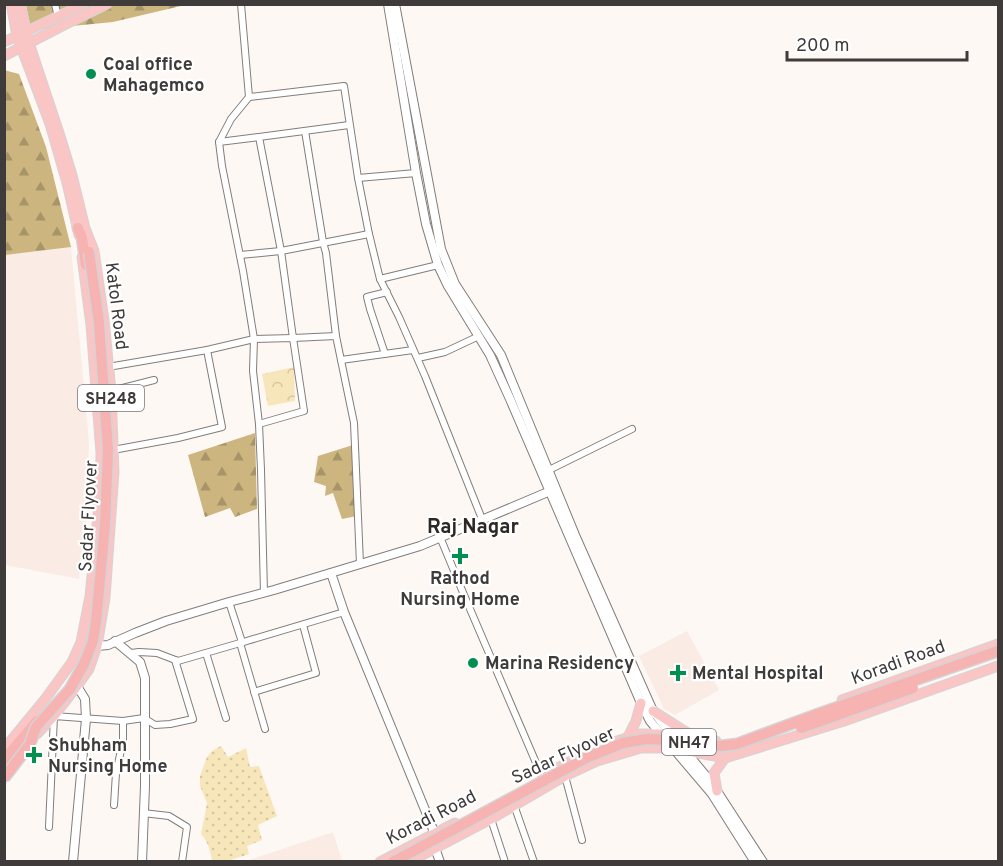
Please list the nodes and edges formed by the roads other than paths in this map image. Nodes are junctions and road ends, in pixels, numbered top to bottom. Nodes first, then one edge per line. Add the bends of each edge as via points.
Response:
1 (20, 4) edge
2 (55, 4) edge
3 (84, 4) edge
4 (107, 4) edge
5 (241, 4) edge
6 (388, 4) edge
7 (395, 4) edge
8 (12, 8) edge
9 (58, 17) junction
10 (4, 23) edge
11 (22, 34) junction
12 (4, 42) edge
13 (25, 45) junction
14 (4, 56) edge
15 (249, 97) junction
16 (349, 125) junction
17 (305, 131) junction
18 (259, 137) junction
19 (219, 142) junction
20 (416, 173) junction
21 (358, 177) junction
22 (82, 228) junction
23 (369, 234) junction
24 (323, 242) junction
25 (281, 251) junction
26 (87, 253) junction
27 (240, 255) junction
28 (438, 265) junction
29 (380, 279) junction
30 (387, 292) junction
31 (336, 336) junction
32 (479, 336) junction
33 (293, 338) junction
34 (254, 339) junction
35 (207, 350) junction
36 (413, 350) junction
37 (385, 354) junction
38 (418, 358) junction
39 (341, 360) junction
40 (108, 367) junction
41 (154, 381) dead end
42 (111, 392) junction
43 (259, 424) junction
44 (632, 429) dead end
45 (113, 450) junction
46 (549, 470) junction
47 (553, 490) junction
48 (482, 519) junction
49 (440, 537) junction
50 (360, 564) junction
51 (330, 573) junction
52 (264, 593) junction
53 (229, 602) junction
54 (344, 612) junction
55 (303, 625) junction
56 (116, 641) junction
57 (81, 642) junction
58 (241, 642) junction
59 (999, 644) edge
60 (97, 646) junction
61 (999, 651) edge
62 (127, 652) junction
63 (206, 653) junction
64 (999, 658) edge
65 (175, 660) junction
66 (999, 666) edge
67 (77, 686) junction
68 (254, 692) junction
69 (641, 703) junction
70 (653, 711) junction
71 (54, 716) junction
72 (144, 718) junction
73 (226, 718) dead end
74 (86, 719) junction
75 (123, 721) junction
76 (265, 729) dead end
77 (665, 734) junction
78 (628, 736) junction
79 (695, 737) junction
80 (673, 748) junction
81 (4, 749) edge
82 (684, 750) junction
83 (725, 758) junction
84 (4, 760) edge
85 (4, 770) edge
86 (542, 776) junction
87 (565, 776) junction
88 (4, 778) edge
89 (546, 787) junction
90 (717, 791) junction
91 (114, 805) dead end
92 (514, 805) junction
93 (144, 813) junction
94 (491, 819) junction
95 (49, 827) dead end
96 (434, 833) junction
97 (582, 840) dead end
98 (433, 852) edge
99 (755, 859) edge
100 (73, 861) edge
101 (141, 861) edge
102 (182, 861) edge
103 (380, 861) edge
104 (393, 861) edge
105 (400, 861) edge
106 (409, 861) edge
107 (440, 861) edge
108 (504, 861) edge
109 (534, 861) edge

1 - 11 main road, Katol Road / SH248
2 - 9 street
3 - 9 main road
4 - 13 main road
5 - 15 street
6 - 20 main road
7 - 46 main road via 441,249 455,284 501,355
8 - 10 main road
8 - 11 main road, Katol Road / SH248
9 - 11 main road
11 - 12 main road
11 - 13 main road, Katol Road / SH248
13 - 14 main road
13 - 22 main road, Katol Road / SH248
15 - 16 street via 344,86
15 - 19 street
16 - 17 street
16 - 21 street
17 - 18 street
17 - 24 street
18 - 19 street
18 - 25 street
19 - 27 street
20 - 21 street
20 - 28 main road
21 - 23 street
22 - 26 highway, Sadar Flyover
22 - 40 main road, Katol Road / SH248 via 94,251
22 - 57 main road, Katol Road / SH248 via 101,453 90,596
23 - 24 street
23 - 29 street
24 - 25 street
24 - 31 street
25 - 27 street
25 - 33 street
26 - 84 highway, Sadar Flyover, bridge via 105,450 92,623 81,661 69,680
26 - 88 highway, Sadar Flyover, bridge via 99,324 108,450 93,641 70,689 36,727 30,744
27 - 34 street
28 - 29 street
28 - 32 main road
29 - 30 street
30 - 36 street
30 - 37 street via 367,297
31 - 33 street
31 - 39 street
32 - 38 street via 445,352
32 - 47 main road via 543,477
33 - 34 street
33 - 43 street via 304,411
34 - 35 street
34 - 43 street
35 - 40 street
35 - 45 street via 222,427
36 - 37 street
36 - 38 street
37 - 39 street
38 - 48 street
39 - 50 street via 354,423
40 - 42 main road, Katol Road / SH248
41 - 42 street
42 - 45 main road, Katol Road / SH248
43 - 52 street
44 - 46 street
45 - 60 main road, Katol Road / SH248 via 105,598
46 - 47 main road
47 - 48 street
47 - 69 main road
47 - 70 main road
48 - 49 street
49 - 50 street
49 - 86 street
50 - 51 street
51 - 52 street
51 - 54 street
52 - 53 street
53 - 56 street
53 - 58 street
54 - 55 street
54 - 96 street
55 - 58 street
55 - 68 street via 316,673
56 - 60 street
56 - 62 street
57 - 60 street
57 - 81 main road, Katol Road / SH248 via 72,662
58 - 63 street
58 - 68 street
59 - 79 main road, Koradi Road / NH47 via 732,740
60 - 67 main road, Katol Road / SH248 via 89,669
61 - 104 highway, Sadar Flyover / NH47, bridge via 737,744 647,739 623,743 586,758
62 - 65 street via 157,653
62 - 72 street via 140,662 145,678
63 - 65 street
63 - 73 street
64 - 105 highway, Sadar Flyover / NH47, bridge via 733,750 651,744 623,748 585,762
65 - 72 street via 192,718 155,725
66 - 83 main road, Koradi Road / NH47
67 - 71 main road, Katol Road / SH248
67 - 74 street via 85,699
68 - 76 street
69 - 77 main road via 650,721
69 - 78 main road
70 - 77 main road
70 - 79 main road
71 - 74 street
71 - 85 main road, Katol Road / SH248
71 - 95 street
72 - 75 street
72 - 93 street
74 - 75 street
74 - 100 street
75 - 91 street
77 - 78 main road, Koradi Road
77 - 79 main road, Koradi Road / NH47
77 - 80 main road
77 - 82 main road
78 - 86 main road, Koradi Road
80 - 82 main road, NH47
80 - 87 main road, Koradi Road / NH47 via 641,748 597,761
80 - 99 main road via 712,794
82 - 83 main road, Koradi Road / NH47
82 - 90 main road
83 - 90 main road via 714,773
86 - 89 street
86 - 96 main road, Koradi Road
87 - 89 main road, Koradi Road / NH47
87 - 97 street
89 - 92 main road, Koradi Road / NH47
90 - 99 main road
92 - 94 main road, Koradi Road / NH47
92 - 109 street
93 - 101 street
93 - 102 street via 169,816 187,827
94 - 98 main road, Koradi Road / NH47
94 - 108 street
96 - 98 street
96 - 103 main road, Koradi Road
98 - 106 main road, Koradi Road / NH47
98 - 107 main road

